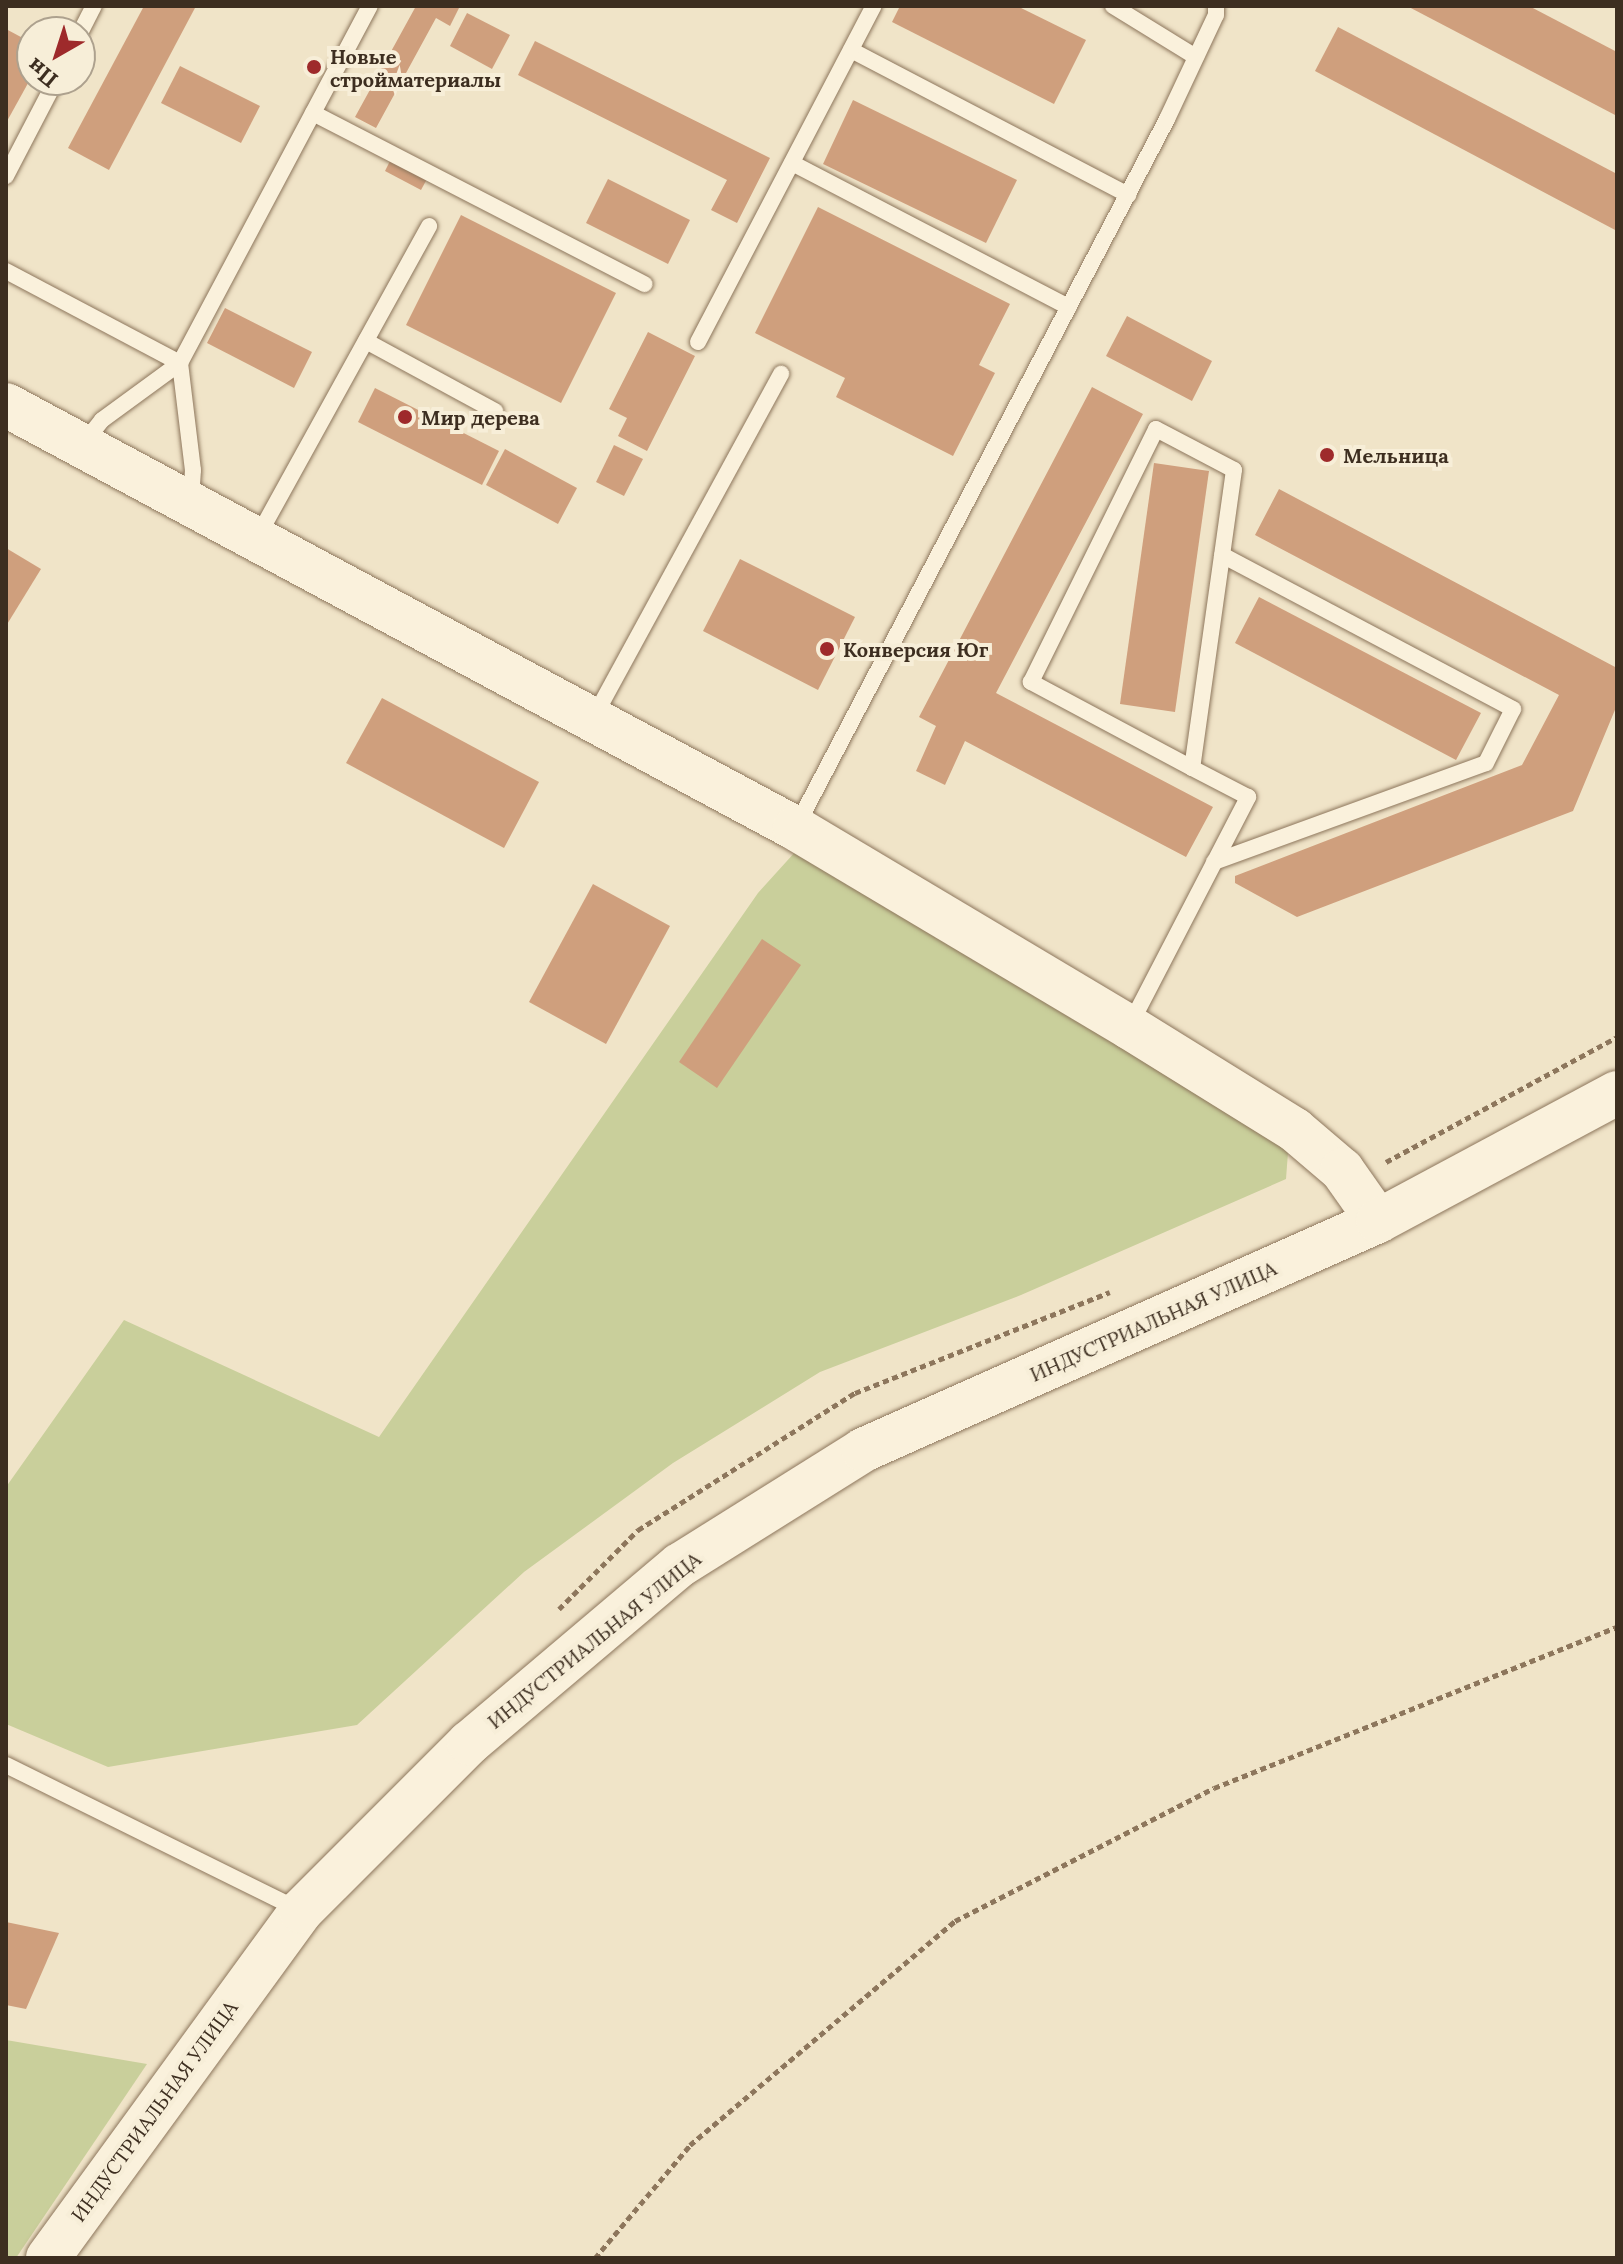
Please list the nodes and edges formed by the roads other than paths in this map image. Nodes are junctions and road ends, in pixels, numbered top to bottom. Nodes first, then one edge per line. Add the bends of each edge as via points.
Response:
1 (370, 6) edge
2 (874, 6) edge
3 (1113, 6) edge
4 (1216, 6) edge
5 (851, 50) junction
6 (1196, 57) junction
7 (48, 96) edge
8 (313, 113) junction
9 (792, 163) junction
10 (6, 176) edge
11 (1128, 195) junction
12 (429, 226) dead end
13 (6, 271) edge
14 (644, 284) dead end
15 (1069, 307) junction
16 (366, 341) junction
17 (698, 342) dead end
18 (180, 363) junction
19 (781, 374) dead end
20 (6, 405) edge
21 (495, 411) dead end
22 (82, 445) junction
23 (190, 504) junction
24 (255, 541) junction
25 (1222, 555) junction
26 (593, 719) junction
27 (1192, 768) junction
28 (795, 828) junction
29 (1214, 862) junction
30 (1129, 1027) junction
31 (1617, 1093) edge
32 (1378, 1221) junction
33 (6, 1765) edge
34 (301, 1911) junction
35 (48, 2258) edge

1 - 8 lane
2 - 5 lane
3 - 6 lane
4 - 6 lane
5 - 9 lane
5 - 11 lane
6 - 11 lane
7 - 10 lane
8 - 14 lane
8 - 18 lane
9 - 15 lane
9 - 17 lane
11 - 15 lane
12 - 16 lane
13 - 18 lane
15 - 28 lane
16 - 21 lane
16 - 24 lane
18 - 22 lane via 102,420
18 - 23 lane via 193,470
19 - 26 lane
20 - 22 main road
22 - 23 main road
23 - 24 main road
24 - 26 main road
25 - 27 lane
25 - 27 lane via 1234,470 1156,429 1031,682
25 - 29 lane via 1513,709 1486,763
26 - 28 main road
27 - 29 lane via 1248,797
28 - 30 main road
29 - 30 lane
30 - 32 main road via 1295,1130 1342,1170
31 - 32 main road, ИНДУСТРИАЛЬНАЯ УЛИЦА
32 - 34 main road, ИНДУСТРИАЛЬНАЯ УЛИЦА via 863,1450 680,1565 469,1743
33 - 34 lane
34 - 35 main road, ИНДУСТРИАЛЬНАЯ УЛИЦА

